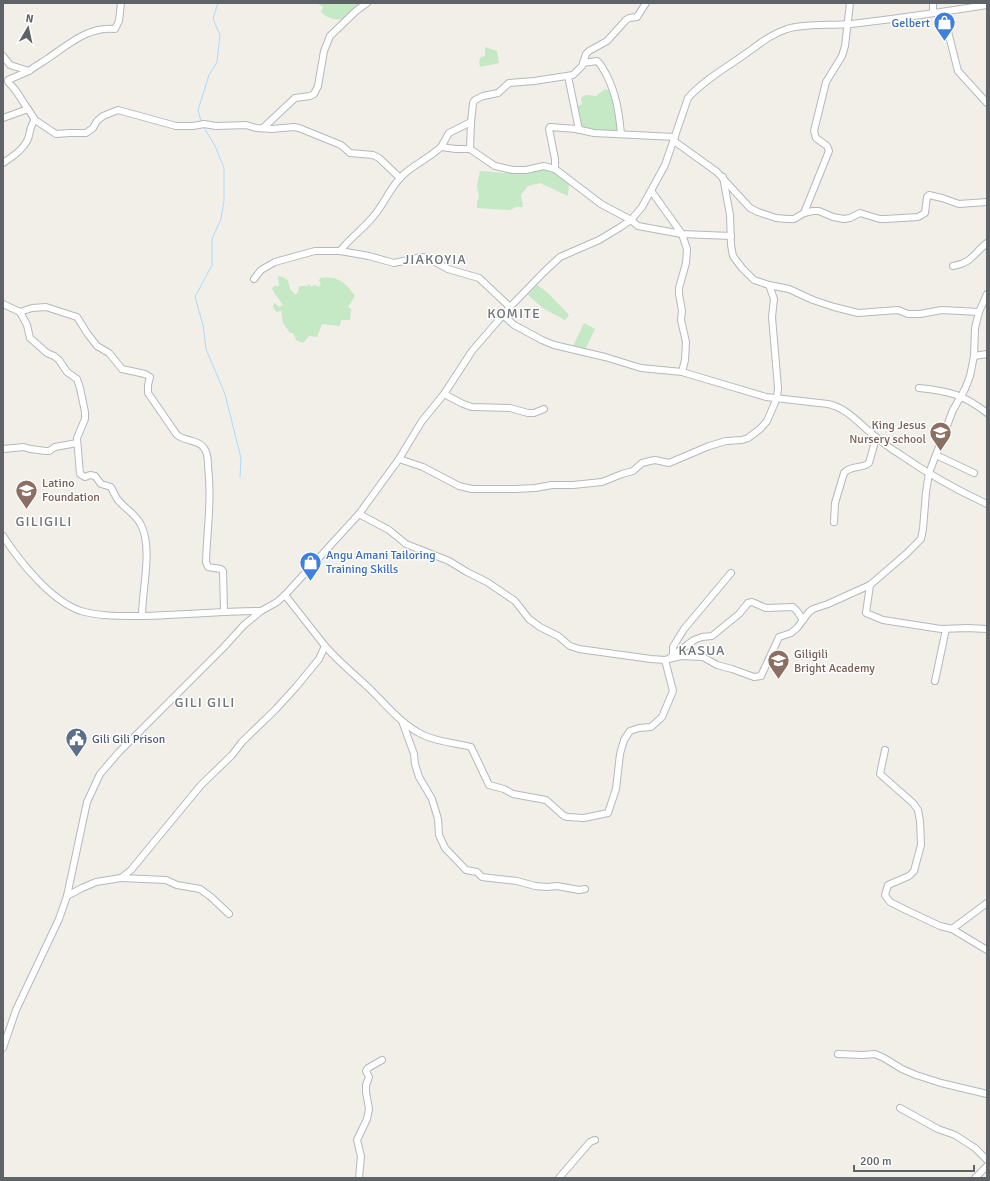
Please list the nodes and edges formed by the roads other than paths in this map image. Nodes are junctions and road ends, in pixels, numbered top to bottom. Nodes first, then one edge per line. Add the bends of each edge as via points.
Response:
1 (121, 3) edge
2 (367, 3) edge
3 (646, 3) edge
4 (850, 3) edge
5 (932, 3) edge
6 (987, 5) edge
7 (943, 12) junction
8 (933, 13) junction
9 (848, 24) junction
10 (4, 59) edge
11 (583, 63) junction
12 (29, 71) junction
13 (568, 76) junction
14 (987, 103) edge
15 (28, 109) junction
16 (3, 118) edge
17 (35, 120) junction
18 (471, 122) junction
19 (263, 128) junction
20 (579, 130) junction
21 (621, 134) junction
22 (674, 139) junction
23 (441, 147) junction
24 (470, 149) junction
25 (3, 162) edge
26 (555, 169) junction
27 (723, 177) junction
28 (400, 178) junction
29 (652, 192) junction
30 (987, 202) edge
31 (804, 213) junction
32 (631, 220) junction
33 (682, 234) junction
34 (731, 236) junction
35 (987, 242) edge
36 (340, 251) junction
37 (954, 266) dead end
38 (254, 279) dead end
39 (769, 285) junction
40 (987, 294) edge
41 (3, 304) edge
42 (510, 307) junction
43 (20, 312) junction
44 (979, 312) junction
45 (503, 315) junction
46 (987, 354) edge
47 (974, 356) junction
48 (682, 372) junction
49 (919, 388) dead end
50 (444, 394) junction
51 (961, 396) junction
52 (777, 398) junction
53 (544, 409) dead end
54 (987, 413) edge
55 (876, 438) junction
56 (77, 443) junction
57 (3, 450) edge
58 (936, 455) junction
59 (400, 458) junction
60 (929, 473) junction
61 (974, 473) dead end
62 (987, 504) edge
63 (359, 514) junction
64 (834, 522) dead end
65 (3, 536) edge
66 (731, 573) dead end
67 (870, 585) junction
68 (285, 595) junction
69 (261, 611) junction
70 (224, 612) junction
71 (142, 616) junction
72 (803, 620) junction
73 (946, 629) junction
74 (987, 629) edge
75 (325, 646) junction
76 (669, 658) junction
77 (935, 681) dead end
78 (402, 721) junction
79 (885, 750) dead end
80 (121, 878) junction
81 (585, 889) dead end
82 (67, 896) junction
83 (987, 902) edge
84 (229, 914) dead end
85 (952, 929) junction
86 (987, 950) edge
87 (3, 1048) edge
88 (838, 1054) dead end
89 (382, 1060) dead end
90 (987, 1094) edge
91 (900, 1108) dead end
92 (595, 1140) dead end
93 (987, 1160) edge
94 (987, 1166) edge
95 (360, 1178) edge
96 (559, 1178) edge
97 (976, 1178) edge

1 - 12 street via 115,30 104,28 91,31
2 - 19 street via 330,36 314,94 296,98
3 - 11 street via 638,15 626,20 606,41 589,51
4 - 9 street
5 - 8 street
6 - 7 street
7 - 8 street
7 - 14 street via 958,71
8 - 9 street
9 - 22 street via 803,26 770,36 695,90 688,98
9 - 31 street via 844,53 826,82 814,131 816,138 829,148 828,154
10 - 12 street via 10,65
11 - 13 street via 573,75
11 - 21 street via 597,61 601,64 617,101
12 - 15 street via 8,80 16,88
13 - 18 street via 509,83 498,93 475,100
13 - 20 street
15 - 16 street
15 - 17 street
17 - 19 street via 56,134 86,133 103,116 118,110 176,126 204,124
17 - 25 street via 31,124 27,142
18 - 23 street via 449,133
18 - 24 street
19 - 28 street via 299,128 341,145 350,153 373,155
20 - 21 street
20 - 26 street via 549,128
21 - 22 street
22 - 27 street
22 - 29 street
23 - 24 street
23 - 28 street
24 - 26 street via 495,166 513,170 526,170 538,166
26 - 32 street via 602,204
27 - 31 street via 750,208 758,212 787,219 794,219
27 - 34 street
28 - 36 street via 373,217
29 - 32 street
29 - 33 street
30 - 31 street via 959,204 929,195 926,212 922,215 885,220 860,213 844,219 819,211
32 - 33 street via 638,226
32 - 42 street via 599,240 560,257
33 - 34 street
33 - 48 street via 687,253 679,288 681,320 686,342
34 - 39 street via 734,259 754,280
35 - 37 street via 967,262
36 - 38 street via 322,250 285,258 265,268
36 - 42 street via 394,263 428,258 442,266 479,278
39 - 44 street via 789,289 834,308 854,312 898,310 913,315 942,310
39 - 52 street via 774,299 772,317
40 - 44 street
41 - 43 street
42 - 45 street
43 - 56 street via 30,338 56,358 77,380 85,412
43 - 70 street via 46,307 77,317 97,346 109,353 122,369 150,377 148,393 177,435 204,447 210,501 206,562 208,567 223,571
44 - 47 street via 974,333
45 - 48 street via 514,325 554,345 641,368
45 - 50 street via 472,351
46 - 47 street
47 - 51 street via 970,376
48 - 52 street via 752,394
49 - 51 street via 948,391
50 - 53 street via 472,407 503,407 528,413
50 - 59 street via 422,421
51 - 54 street
51 - 58 street
52 - 55 street via 838,407
52 - 59 street via 767,421 748,438 709,446 669,463 655,460 642,463 633,471 590,484 552,485 515,490 472,489 459,486
55 - 60 street
55 - 64 street via 869,463 852,467 844,473 835,503
56 - 57 street via 54,447 49,451 24,447
56 - 71 street via 80,474 85,477 95,476 101,484 111,487 118,500 136,516 142,527 146,551
58 - 60 street
58 - 61 street
59 - 63 street
60 - 62 street
60 - 67 street via 921,539
63 - 68 street
63 - 76 street via 389,530 406,544 449,561 487,582 515,602 529,620 558,636 570,646 619,656
65 - 71 street via 35,577 63,602 94,614
66 - 76 street via 684,629
67 - 72 street via 813,609
67 - 73 street via 866,610 868,614 893,622
68 - 69 street
68 - 75 street
69 - 70 street
69 - 82 street via 244,625 100,774 87,802
70 - 71 street
72 - 76 street via 793,607 766,608 752,602 748,603 739,614 712,636 694,640
72 - 76 street via 791,633 779,637 759,677 716,666 703,657
73 - 74 street
73 - 77 street
75 - 78 street
75 - 80 street via 319,659 291,692 201,785 140,860
76 - 78 street via 673,691 662,717 651,726 630,731 624,740 616,790 608,813 584,818 568,817 546,800 492,787 486,782 471,747 432,739
78 - 81 street via 419,777 432,799 438,819 439,835 445,848 462,867 477,872 482,877 535,886
79 - 85 street via 880,774 909,798 918,810 921,845 914,871 909,876 888,885 884,895 890,902 906,910
80 - 82 street via 96,882
80 - 84 street via 166,880 177,885 200,889
82 - 87 street via 59,919 16,1010
83 - 85 street
85 - 86 street
88 - 90 street via 876,1054 916,1075
89 - 95 street via 366,1071 369,1077 366,1092 369,1109 358,1140 361,1156
91 - 93 street via 938,1129 955,1135 975,1148
92 - 96 street via 590,1142
94 - 97 street

